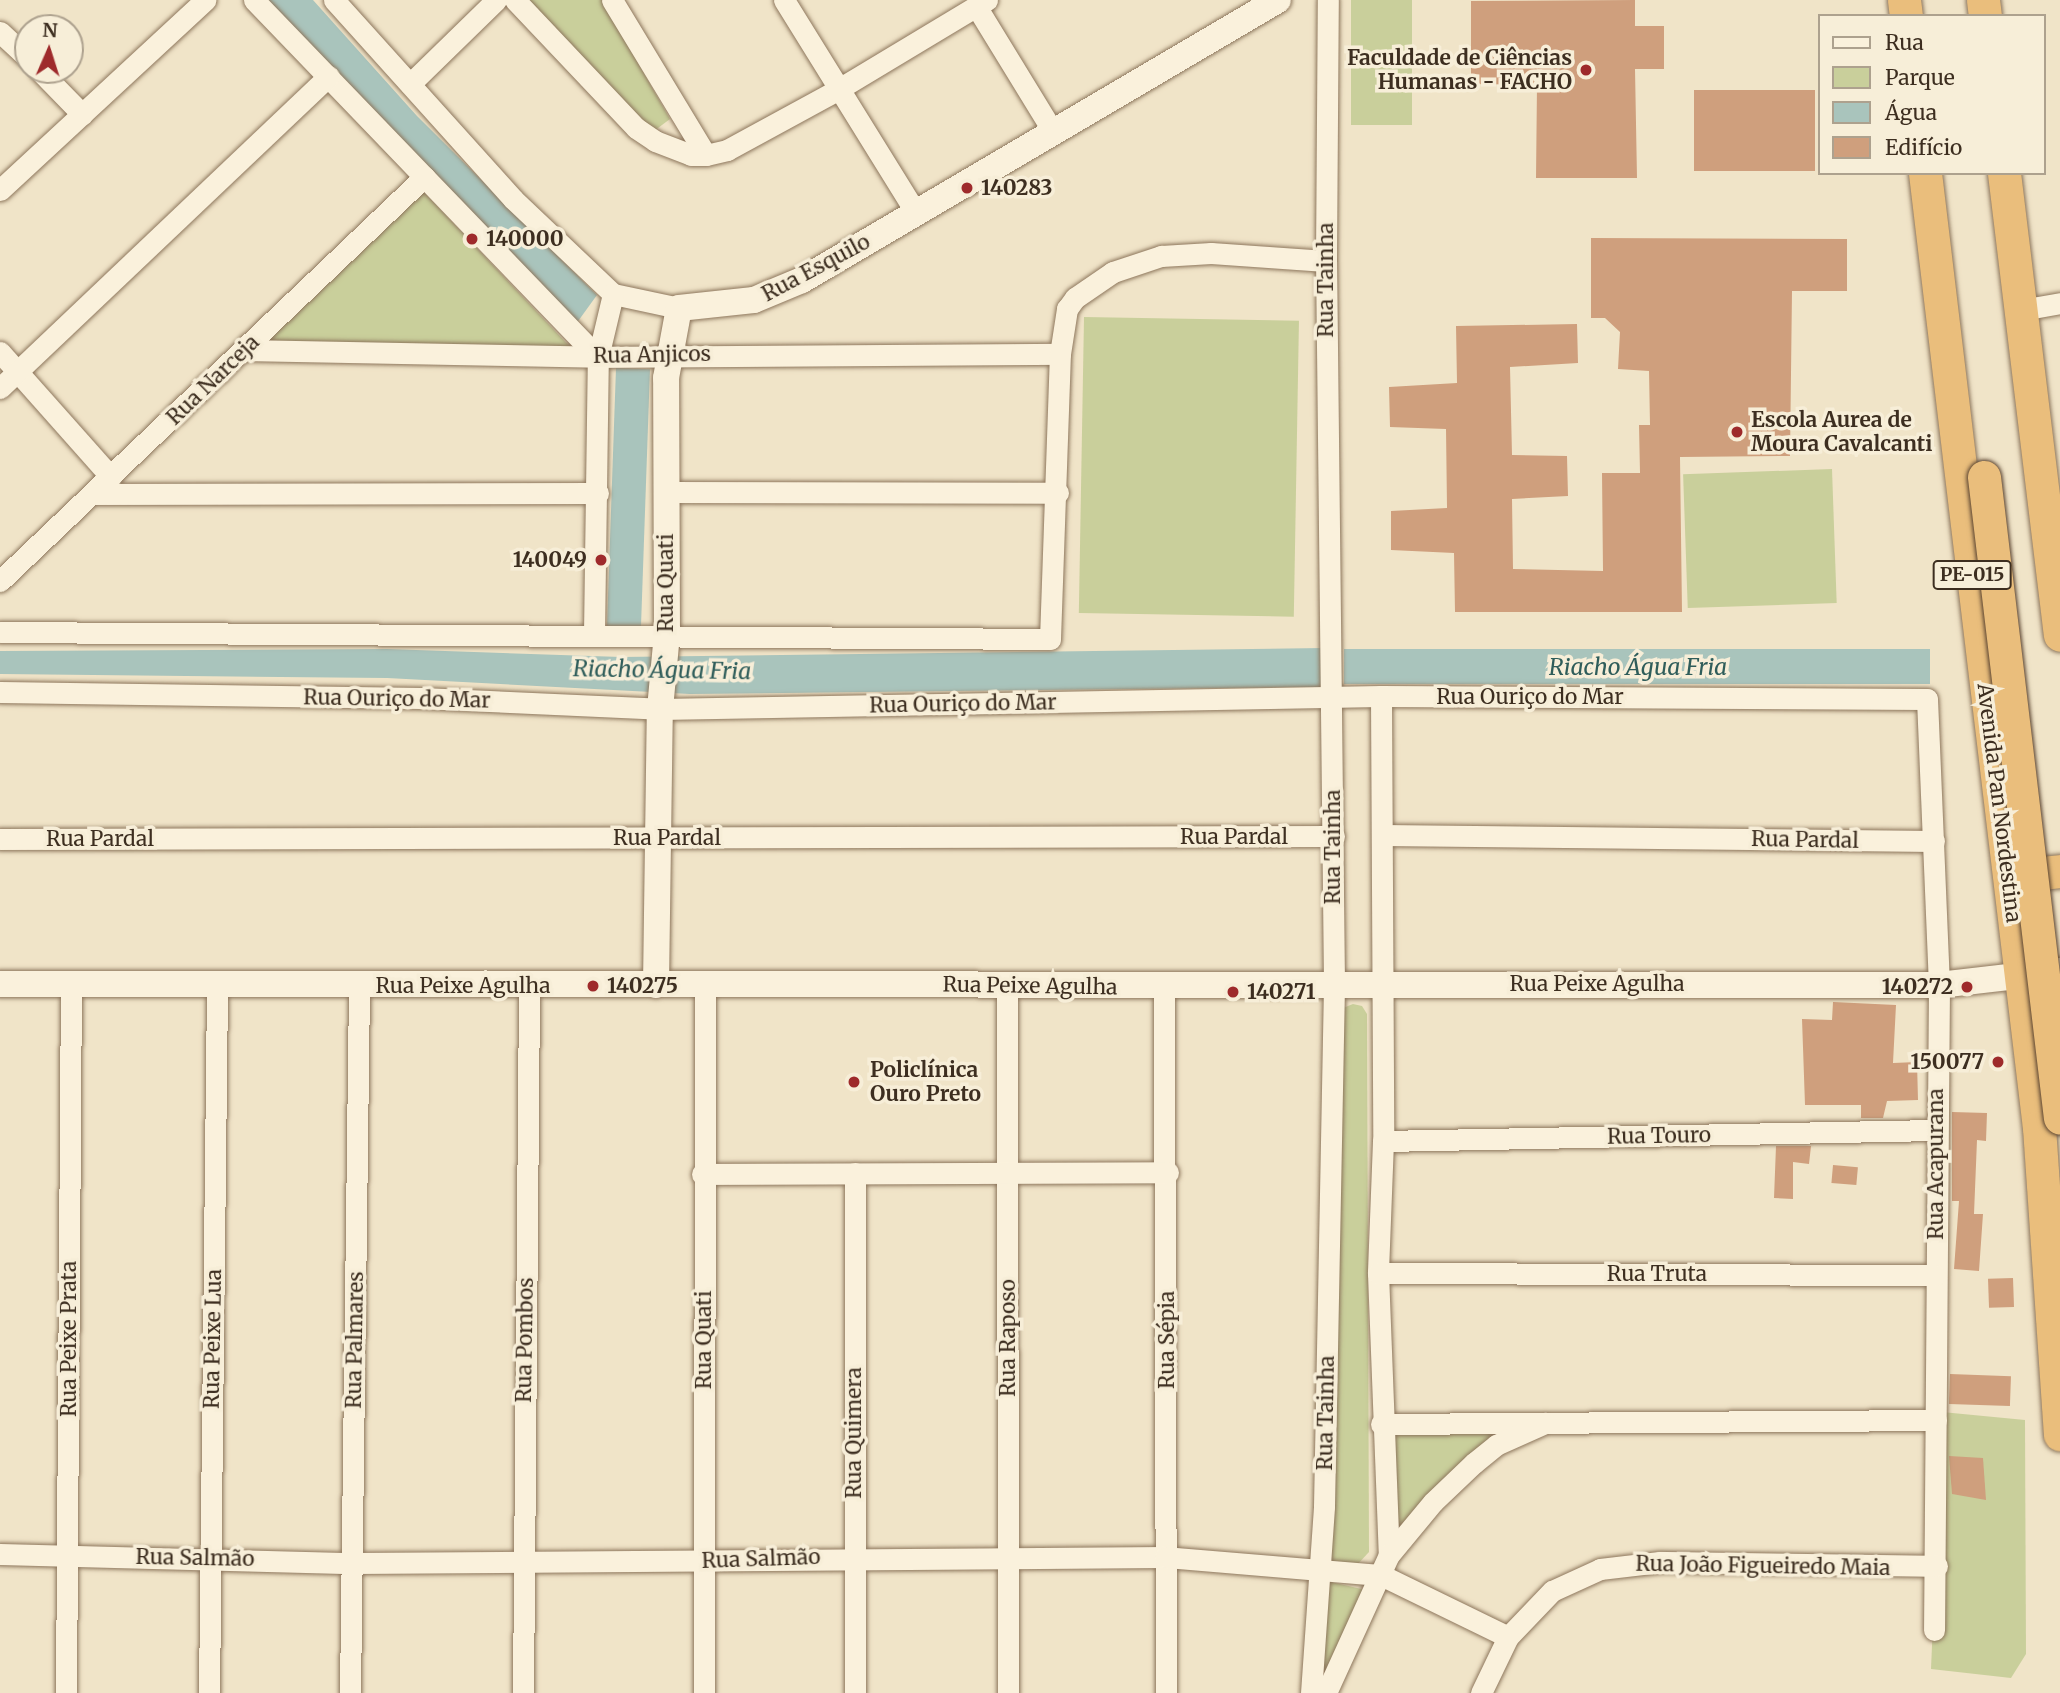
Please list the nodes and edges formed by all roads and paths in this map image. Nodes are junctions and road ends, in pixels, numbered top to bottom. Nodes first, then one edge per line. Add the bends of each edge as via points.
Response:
1 (205, 0) edge
2 (254, 0) edge
3 (334, 0) edge
4 (496, 0) edge
5 (515, 0) edge
6 (612, 0) edge
7 (784, 0) edge
8 (1278, 0) edge
9 (1328, 0) edge
10 (982, 3) edge
11 (328, 76) junction
12 (53, 84) edge
13 (410, 84) junction
14 (837, 90) junction
15 (82, 114) junction
16 (1052, 130) junction
17 (706, 155) junction
18 (1925, 175) edge
19 (1945, 175) edge
20 (2004, 175) edge
21 (424, 177) junction
22 (0, 190) edge
23 (916, 213) junction
24 (1326, 261) junction
25 (613, 294) junction
26 (2060, 303) edge
27 (679, 309) junction
28 (2021, 310) junction
29 (243, 350) junction
30 (0, 352) edge
31 (668, 354) junction
32 (1060, 354) junction
33 (598, 356) junction
34 (18, 371) junction
35 (0, 388) edge
36 (111, 477) junction
37 (666, 492) junction
38 (598, 493) junction
39 (1058, 493) junction
40 (93, 494) junction
41 (0, 581) edge
42 (0, 632) edge
43 (604, 634) junction
44 (2060, 635) edge
45 (665, 636) junction
46 (0, 692) edge
47 (1332, 693) junction
48 (1381, 696) junction
49 (1927, 699) joint
50 (660, 703) junction
51 (1382, 835) junction
52 (1334, 836) junction
53 (656, 838) junction
54 (0, 839) edge
55 (1934, 841) junction
56 (2006, 857) junction
57 (2060, 871) edge
58 (2060, 971) edge
59 (2020, 976) junction
60 (1334, 983) junction
61 (1381, 983) junction
62 (0, 984) edge
63 (71, 984) junction
64 (1007, 984) junction
65 (217, 985) junction
66 (656, 985) junction
67 (1939, 985) junction
68 (359, 986) junction
69 (705, 986) junction
70 (528, 987) junction
71 (1164, 988) junction
72 (2060, 1118) edge
73 (1935, 1130) junction
74 (1383, 1142) junction
75 (1008, 1172) junction
76 (1168, 1172) junction
77 (855, 1173) junction
78 (702, 1174) junction
79 (1378, 1273) junction
80 (1935, 1275) junction
81 (1553, 1419) junction
82 (1936, 1420) junction
83 (1381, 1424) junction
84 (2060, 1434) edge
85 (0, 1554) edge
86 (1389, 1555) junction
87 (68, 1556) junction
88 (854, 1556) junction
89 (1165, 1557) junction
90 (211, 1558) junction
91 (1009, 1558) junction
92 (705, 1561) junction
93 (353, 1563) junction
94 (523, 1563) junction
95 (1317, 1566) junction
96 (1937, 1566) junction
97 (1381, 1576) junction
98 (1934, 1630) dead end
99 (1508, 1637) junction
100 (66, 1693) edge
101 (209, 1693) edge
102 (350, 1693) edge
103 (523, 1693) edge
104 (705, 1693) edge
105 (855, 1693) edge
106 (1008, 1693) edge
107 (1166, 1693) edge
108 (1311, 1693) edge
109 (1326, 1693) edge
110 (1481, 1693) edge

1 - 15 street
2 - 11 street
3 - 13 street
4 - 13 street
5 - 17 street via 636,128 691,155
6 - 17 street
7 - 14 street
8 - 16 street, Rua Esquilo
9 - 24 street, Rua Tainha
10 - 14 street
10 - 16 street
11 - 21 street
11 - 34 street
12 - 15 street
13 - 25 street via 513,199
14 - 17 street via 727,150
14 - 23 street
15 - 22 street
16 - 23 street, Rua Esquilo
18 - 56 highway, Avenida Pan Nordestina / PE-015
19 - 72 highway, Avenida Pan Nordestina / PE-015, bridge
20 - 28 highway
21 - 29 street, Rua Narceja
21 - 33 street
23 - 27 street, Rua Esquilo via 802,280 754,300
24 - 32 street via 1211,253 1161,256 1113,272 1086,287 1067,309
24 - 47 street, Rua Tainha
25 - 27 street, Rua Esquilo
25 - 33 street
26 - 28 street
27 - 31 street, Rua Quati
28 - 44 highway
29 - 33 street, Rua Anjicos
29 - 36 street, Rua Narceja
30 - 34 street
31 - 32 street, Rua Anjicos
31 - 33 street, Rua Anjicos
31 - 37 street, Rua Quati
32 - 39 street
33 - 38 street
34 - 35 street
34 - 36 street
36 - 40 street, Rua Narceja
37 - 39 street
37 - 45 street, Rua Quati
38 - 40 street
38 - 43 street
39 - 45 street via 1050,639
40 - 41 street, Rua Narceja
42 - 43 street
43 - 45 street
45 - 50 street, Rua Quati
46 - 50 street, Rua Ouriço do Mar
47 - 48 street, Rua Ouriço do Mar
47 - 50 street, Rua Ouriço do Mar
47 - 52 street, Rua Tainha
48 - 49 street, Rua Ouriço do Mar
48 - 51 street
49 - 55 street, Rua Acapurana
50 - 53 street, Rua Quati
51 - 55 street, Rua Pardal
51 - 61 street
52 - 53 street, Rua Pardal
52 - 60 street, Rua Tainha
53 - 54 street, Rua Pardal
53 - 66 street, Rua Quati
55 - 67 street, Rua Acapurana
56 - 57 highway via 2032,874
56 - 59 highway, Avenida Pan Nordestina / PE-015
58 - 59 street, Rua Peixe Agulha
59 - 67 street, Rua Peixe Agulha
59 - 84 highway, Avenida Pan Nordestina / PE-015 via 2039,1127
60 - 61 street, Rua Peixe Agulha
60 - 71 street, Rua Peixe Agulha
60 - 95 street, Rua Tainha via 1324,1506
61 - 67 street, Rua Peixe Agulha
61 - 74 street
62 - 63 street, Rua Peixe Agulha
63 - 65 street, Rua Peixe Agulha
63 - 87 street, Rua Peixe Prata
64 - 69 street, Rua Peixe Agulha
64 - 71 street, Rua Peixe Agulha
64 - 75 street, Rua Raposo
65 - 68 street, Rua Peixe Agulha
65 - 90 street, Rua Peixe Lua
66 - 69 street, Rua Peixe Agulha
66 - 70 street, Rua Peixe Agulha
67 - 73 street, Rua Acapurana
68 - 70 street, Rua Peixe Agulha
68 - 93 street, Rua Palmares
69 - 78 street, Rua Quati
70 - 94 street, Rua Pombos
71 - 76 street, Rua Sépia
73 - 74 street, Rua Touro
73 - 80 street, Rua Acapurana
74 - 79 street
75 - 76 street
75 - 77 street
75 - 91 street, Rua Raposo
76 - 89 street, Rua Sépia
77 - 78 street
77 - 88 street, Rua Quimera
78 - 92 street, Rua Quati
79 - 80 street, Rua Truta
79 - 83 street
80 - 82 street, Rua Acapurana
81 - 82 street
81 - 83 street
81 - 86 street via 1496,1445 1433,1502
82 - 96 street, Rua Acapurana
83 - 86 street
85 - 87 street, Rua Salmão
86 - 97 street
87 - 90 street, Rua Salmão
87 - 100 street, Rua Peixe Prata
88 - 91 street, Rua Salmão
88 - 92 street, Rua Salmão
88 - 105 street, Rua Quimera
89 - 91 street, Rua Salmão
89 - 95 street, Rua Salmão
89 - 107 street, Rua Sépia
90 - 93 street, Rua Salmão
90 - 101 street, Rua Peixe Lua
91 - 106 street, Rua Raposo
92 - 94 street, Rua Salmão
92 - 104 street, Rua Quati
93 - 94 street, Rua Salmão
93 - 102 street, Rua Palmares
94 - 103 street, Rua Pombos
95 - 97 street, Rua Salmão
95 - 108 street, Rua Tainha
96 - 98 street, Rua Acapurana
96 - 99 street, Rua João Figueiredo Maia via 1660,1562 1600,1569 1552,1591
97 - 99 street, Rua Salmão
97 - 109 street
99 - 110 street, Rua João Figueiredo Maia

